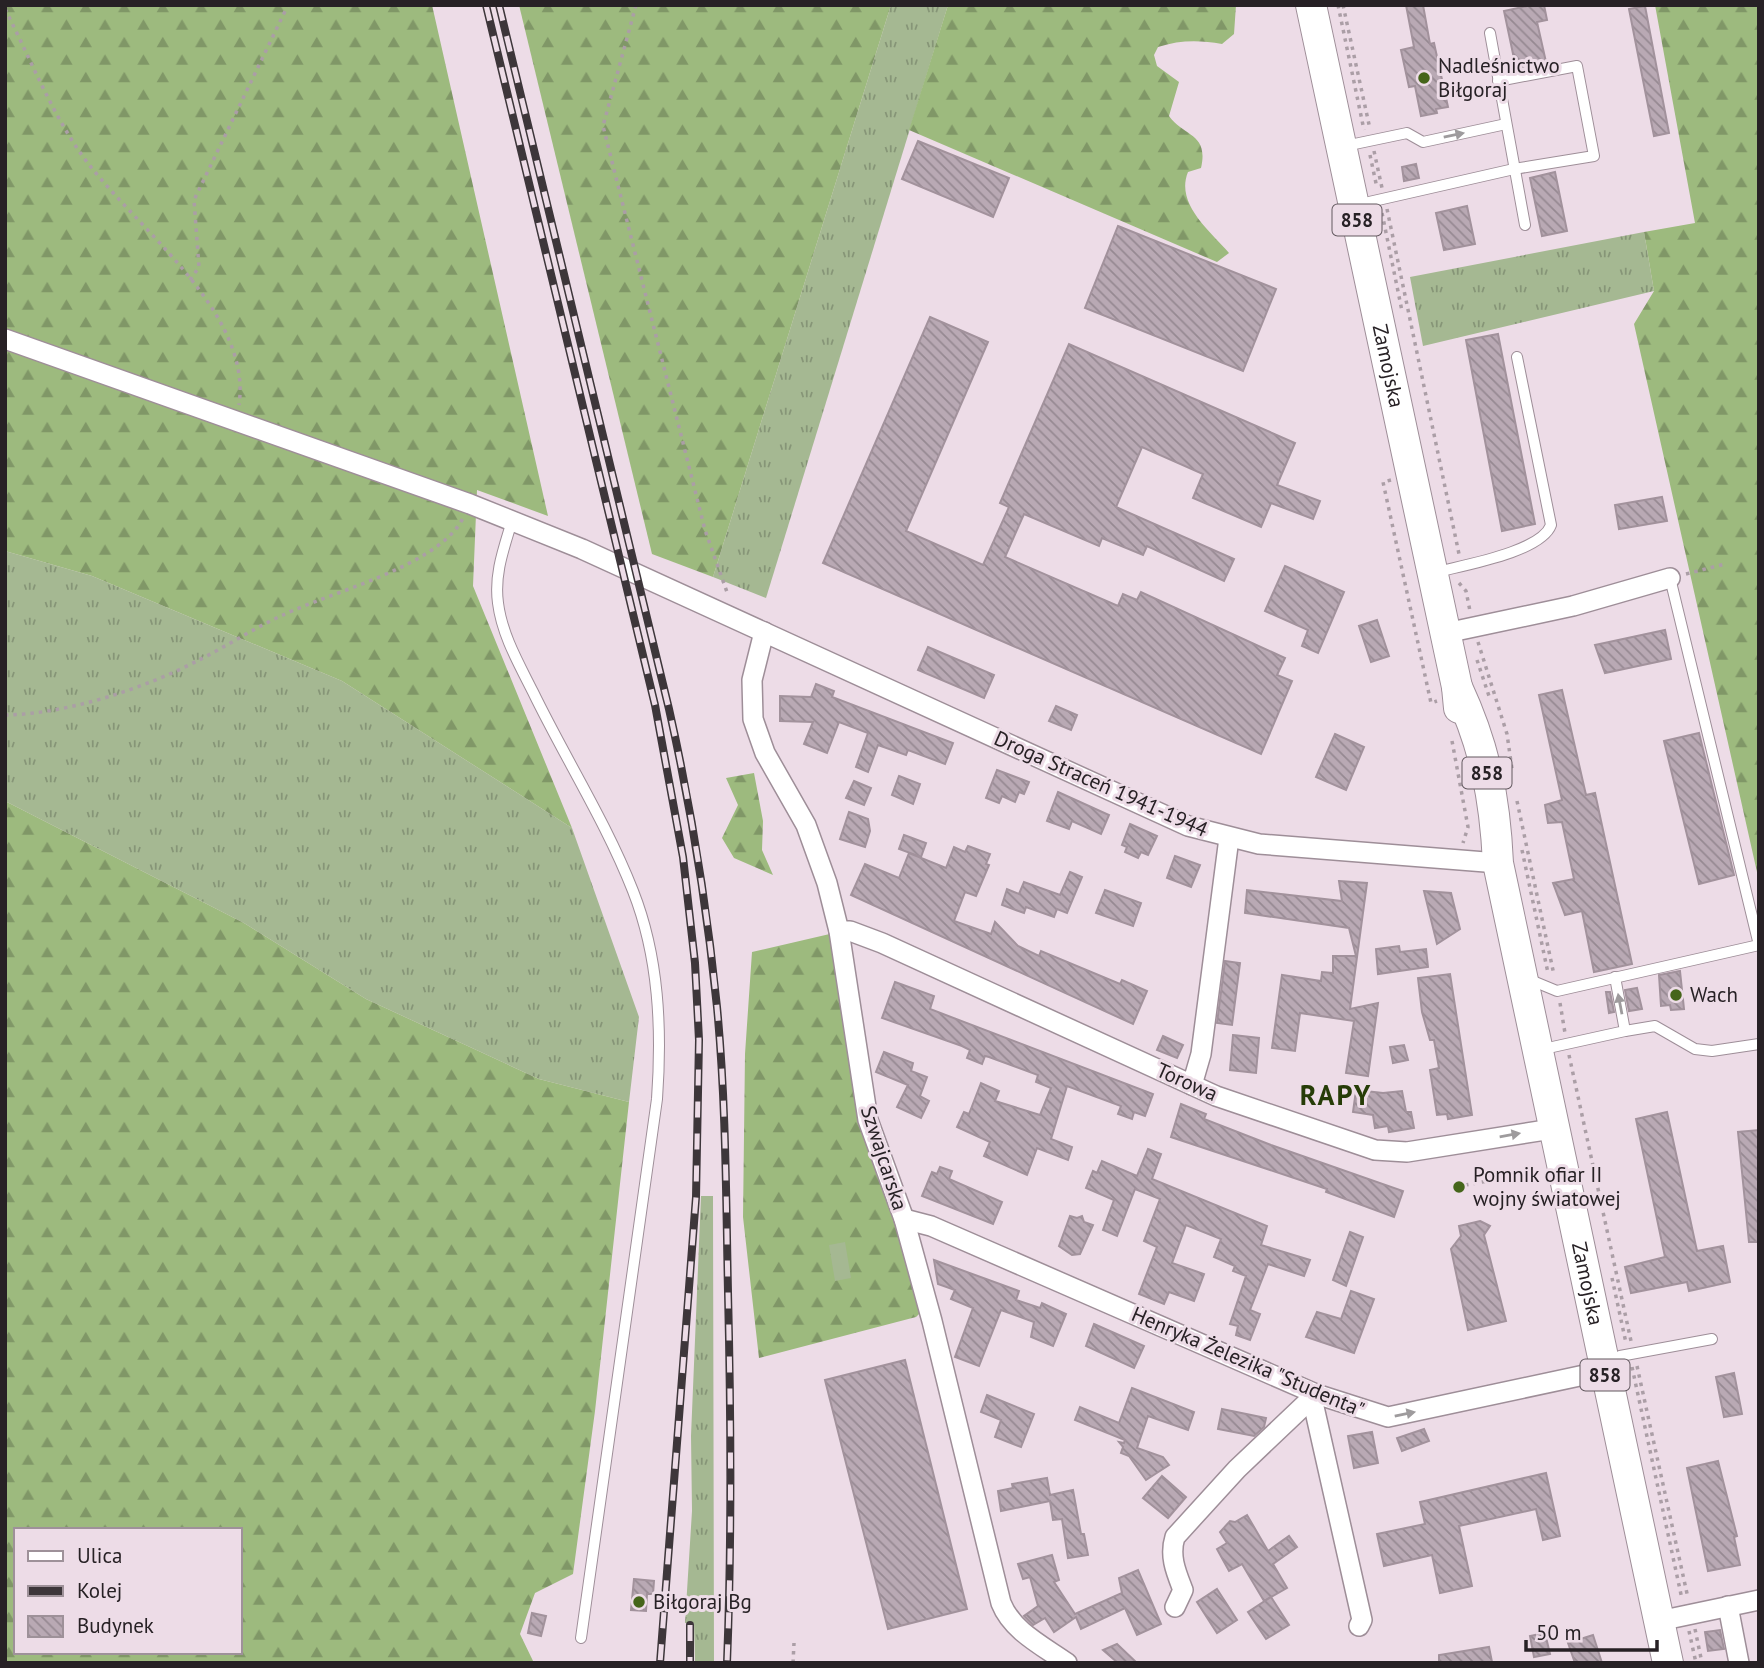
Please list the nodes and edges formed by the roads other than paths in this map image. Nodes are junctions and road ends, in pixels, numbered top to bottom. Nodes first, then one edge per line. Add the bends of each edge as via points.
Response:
1 (1311, 5) edge
2 (1490, 33) dead end
3 (1498, 81) junction
4 (1506, 124) junction
5 (1354, 144) junction
6 (1514, 169) junction
7 (1366, 203) junction
8 (1525, 225) dead end
9 (5, 339) edge
10 (1517, 357) dead end
11 (512, 521) junction
12 (1444, 570) junction
13 (1670, 578) joint
14 (1459, 630) junction
15 (764, 632) junction
16 (1228, 838) junction
17 (1498, 863) junction
18 (839, 930) junction
19 (1759, 945) edge
20 (1522, 975) junction
21 (1615, 977) junction
22 (1625, 1031) junction
23 (1759, 1044) edge
24 (1538, 1050) junction
25 (1192, 1085) junction
26 (1552, 1129) junction
27 (904, 1219) junction
28 (1712, 1339) dead end
29 (1603, 1365) junction
30 (1314, 1396) junction
31 (1759, 1600) edge
32 (1728, 1606) junction
33 (1175, 1607) dead end
34 (1659, 1621) junction
35 (1359, 1626) dead end
36 (581, 1638) dead end
37 (1067, 1663) edge
38 (1668, 1663) edge
39 (1740, 1663) edge

1 - 5 main road, Zamojska / 858 via 1319,43
2 - 3 lane
3 - 4 lane
3 - 6 lane via 1577,66 1592,144 1594,156
5 -> 4 lane via 1408,133 1423,142
4 - 6 lane
5 - 7 main road, Zamojska / 858
6 - 7 lane
6 - 8 lane
7 - 12 main road, Zamojska / 858
9 - 11 street, Droga Straceń 1941-1944
10 - 12 lane via 1551,525 1534,544
11 - 15 street, Droga Straceń 1941-1944
11 - 36 lane via 498,568 502,621 517,662 634,892 651,952 660,1023 657,1100
12 - 14 main road, Zamojska / 858
13 - 14 street via 1573,606
13 - 19 lane
14 - 17 main road, Zamojska / 858 via 1451,693 1476,812
15 - 16 street, Droga Straceń 1941-1944 via 1188,826
15 - 18 street, Szwajcarska via 752,680 753,719 765,753 810,832
16 - 17 street, Droga Straceń 1941-1944 via 1259,845
16 - 25 street via 1201,1054
17 - 20 main road, Zamojska / 858
18 - 25 street, Torowa via 882,943
18 - 27 street, Szwajcarska via 868,1120
19 - 21 lane
20 - 21 lane via 1558,991
20 - 24 main road, Zamojska / 858
22 -> 21 lane
22 - 23 lane via 1655,1026 1695,1049 1712,1051
22 - 24 lane
24 - 26 main road, Zamojska / 858
25 -> 26 street, Torowa via 1385,1152
26 - 29 main road, Zamojska / 858
27 - 30 street, Henryka Żelezika "Studenta" via 931,1226
27 - 37 street, Szwajcarska via 1001,1603 1016,1627
28 - 29 lane via 1620,1356
30 -> 29 street, Henryka Żelezika "Studenta" via 1388,1417 1588,1374
29 - 34 main road, Zamojska / 858
30 - 33 street via 1237,1469 1175,1537 1174,1564 1183,1590
30 - 35 street via 1362,1620
31 - 32 street
32 - 34 street
32 - 39 street
34 - 38 main road, Zamojska / 858

